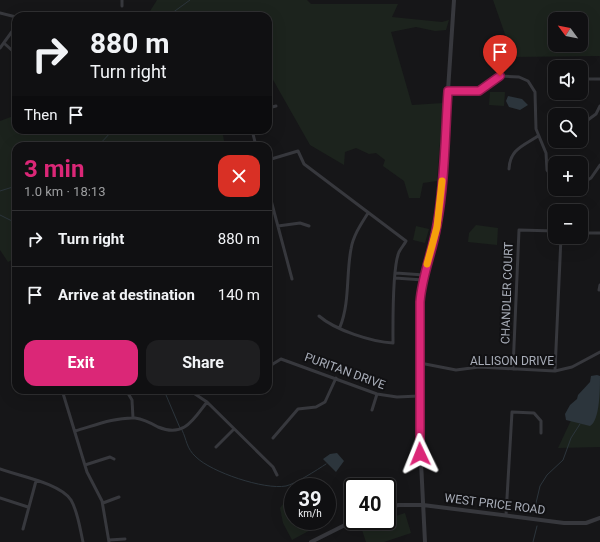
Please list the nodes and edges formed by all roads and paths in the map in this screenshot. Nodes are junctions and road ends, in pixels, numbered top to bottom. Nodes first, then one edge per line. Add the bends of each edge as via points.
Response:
1 (122, 0) edge
2 (454, 0) edge
3 (122, 6) dead end
4 (0, 13) edge
5 (12, 16) edge
6 (12, 33) edge
7 (5, 44) junction
8 (0, 48) edge
9 (12, 50) edge
10 (588, 79) edge
11 (600, 79) edge
12 (448, 91) junction
13 (276, 106) dead end
14 (600, 106) edge
15 (272, 107) edge
16 (588, 119) edge
17 (538, 136) junction
18 (272, 159) edge
19 (600, 165) edge
20 (508, 169) dead end
21 (548, 172) edge
22 (588, 180) edge
23 (272, 204) edge
24 (368, 213) junction
25 (278, 226) junction
26 (309, 226) dead end
27 (548, 232) edge
28 (588, 233) edge
29 (600, 233) edge
30 (560, 244) edge
31 (396, 273) junction
32 (395, 278) junction
33 (424, 278) junction
34 (292, 280) dead end
35 (600, 285) edge
36 (599, 290) edge
37 (320, 316) dead end
38 (340, 327) junction
39 (600, 352) edge
40 (420, 363) junction
41 (272, 365) edge
42 (513, 369) junction
43 (555, 371) junction
44 (336, 378) junction
45 (63, 394) edge
46 (128, 394) edge
47 (195, 394) edge
48 (377, 394) junction
49 (419, 396) junction
50 (207, 402) junction
51 (372, 410) dead end
52 (133, 418) junction
53 (234, 428) junction
54 (75, 431) junction
55 (541, 433) dead end
56 (273, 438) dead end
57 (216, 447) dead end
58 (114, 459) dead end
59 (85, 465) junction
60 (0, 468) edge
61 (277, 475) dead end
62 (36, 481) junction
63 (119, 497) dead end
64 (0, 498) edge
65 (103, 503) junction
66 (396, 505) edge
67 (423, 505) junction
68 (28, 507) junction
69 (506, 515) junction
70 (600, 518) edge
71 (344, 526) edge
72 (23, 529) dead end
73 (125, 539) dead end
74 (109, 541) edge
75 (83, 542) edge
76 (311, 542) edge
77 (425, 542) edge

1 - 3 street
2 - 12 street
4 - 5 street
6 - 7 street
7 - 8 street
7 - 9 street
10 - 11 street
12 - 17 street via 479,91 500,76 524,78 531,84 534,92 534,124
12 - 33 street via 440,211
13 - 15 street
14 - 16 street via 596,114
17 - 20 street via 514,153
17 - 21 street via 546,153
18 - 24 street via 298,151 304,164
19 - 22 street
23 - 25 street
24 - 31 street via 406,241 399,252
24 - 38 street via 356,233 351,250 346,308
25 - 26 street via 300,223
25 - 34 street
27 - 42 street, CHANDLER COURT via 519,230
28 - 29 street
30 - 43 street
31 - 32 street
31 - 33 street
32 - 33 street
32 - 38 street via 393,343 380,342
33 - 40 street via 420,302
35 - 36 street
37 - 38 street via 326,322
39 - 43 street, ALLISON DRIVE via 572,368
40 - 42 street, ALLISON DRIVE via 447,370 479,367
40 - 49 street
41 - 44 street, PURITAN DRIVE via 281,358
42 - 43 street, ALLISON DRIVE
44 - 48 street, PURITAN DRIVE
44 - 56 street via 325,402 316,407 298,409
45 - 54 street
46 - 52 street via 132,400
47 - 50 street
48 - 49 street, PURITAN DRIVE via 397,397
48 - 51 street
49 - 67 street
50 - 52 street via 188,425 177,430 167,431
50 - 53 street
52 - 54 street
53 - 57 street
53 - 61 street via 273,467
54 - 59 street
55 - 69 street via 541,421 534,413 512,412
58 - 59 street via 110,457
59 - 65 street
60 - 62 street
62 - 68 street
62 - 75 street via 57,488 71,500
63 - 65 street
64 - 68 street
65 - 74 street
66 - 67 street, WEST PRICE ROAD
67 - 69 street, WEST PRICE ROAD
67 - 77 street
68 - 72 street
69 - 70 street, WEST PRICE ROAD via 576,523 586,523
71 - 76 street
73 - 74 street

